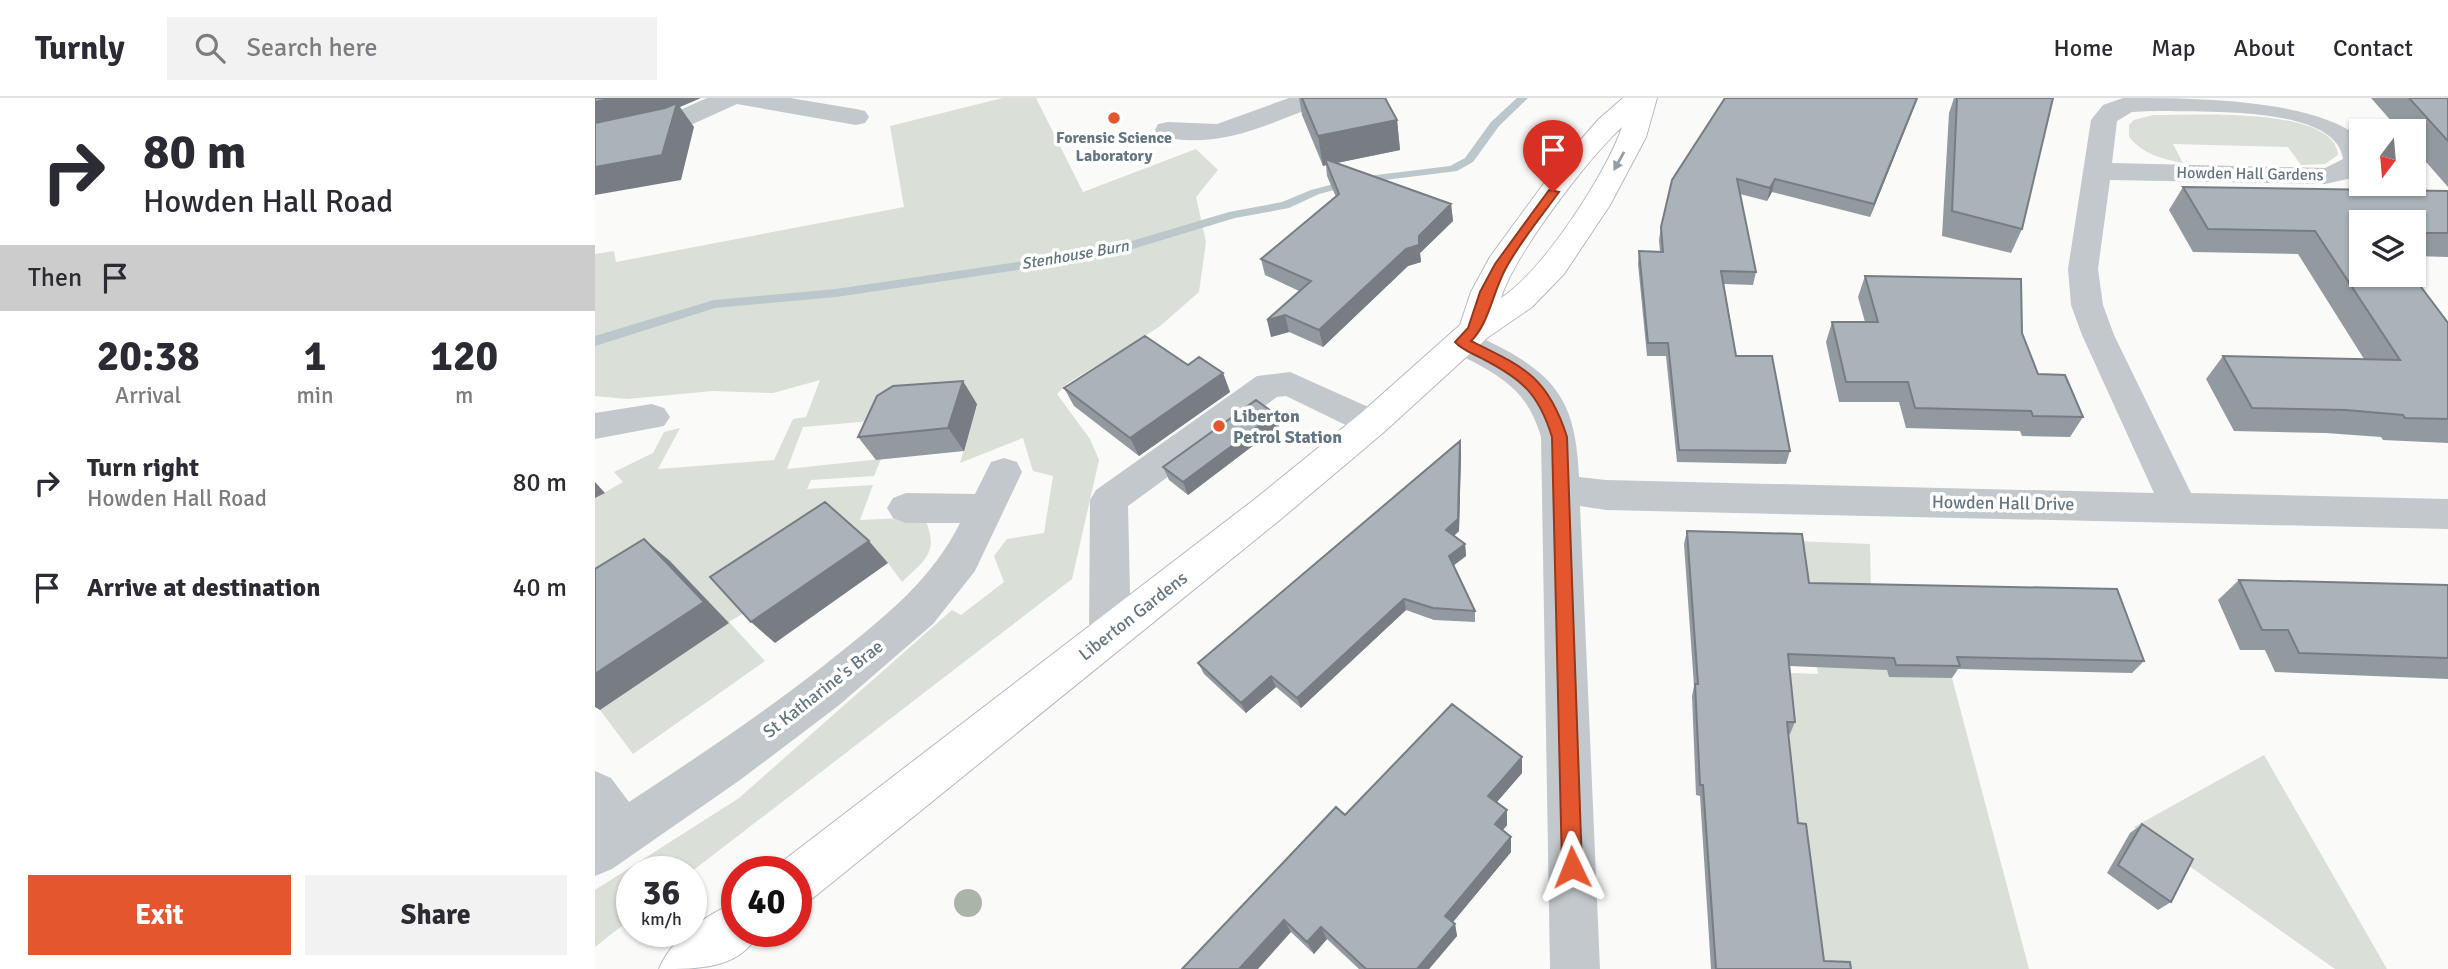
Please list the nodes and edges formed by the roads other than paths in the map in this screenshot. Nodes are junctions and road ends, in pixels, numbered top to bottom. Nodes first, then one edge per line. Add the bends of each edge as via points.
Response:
1 (729, 98) edge
2 (744, 98) edge
3 (1313, 98) edge
4 (1638, 98) edge
5 (1644, 98) edge
6 (856, 117) dead end
7 (1168, 130) dead end
8 (595, 141) edge
9 (2098, 171) junction
10 (1468, 336) junction
11 (652, 416) dead end
12 (1372, 423) junction
13 (595, 426) edge
14 (1004, 472) dead end
15 (1559, 489) junction
16 (2179, 507) junction
17 (906, 508) dead end
18 (985, 509) junction
19 (2448, 514) edge
20 (1110, 634) junction
21 (595, 793) edge
22 (609, 842) edge
23 (812, 868) edge
24 (721, 940) edge
25 (684, 969) edge
26 (1575, 969) edge

1 - 8 street via 673,123
2 - 6 street via 818,119
3 - 7 street via 1220,132
4 - 10 main road via 1563,177 1501,264
5 -> 10 main road, Liberton Gardens via 1632,137 1595,205 1553,267 1521,300
9 - 9 street, Howden Hall Gardens via 2104,120 2111,111 2134,104 2296,112 2337,129 2357,151 2352,168 2325,176
9 - 16 street, Howden Hall Gardens via 2083,269 2087,305
10 - 12 main road, Liberton Gardens
10 - 15 street via 1531,382 1546,400 1559,437
11 - 13 street
12 - 20 main road, Liberton Gardens
12 - 20 street via 1290,384 1269,385 1109,500
14 - 18 street, St Katharine's Brae
15 - 16 street, Howden Hall Drive via 1607,495
15 - 26 street
16 - 19 street, Howden Hall Drive
17 - 18 street
18 - 22 street, St Katharine's Brae via 961,560 919,612 823,692
20 - 23 main road, Liberton Gardens
21 - 22 street, St Katharine's Brae
24 - 25 main road

